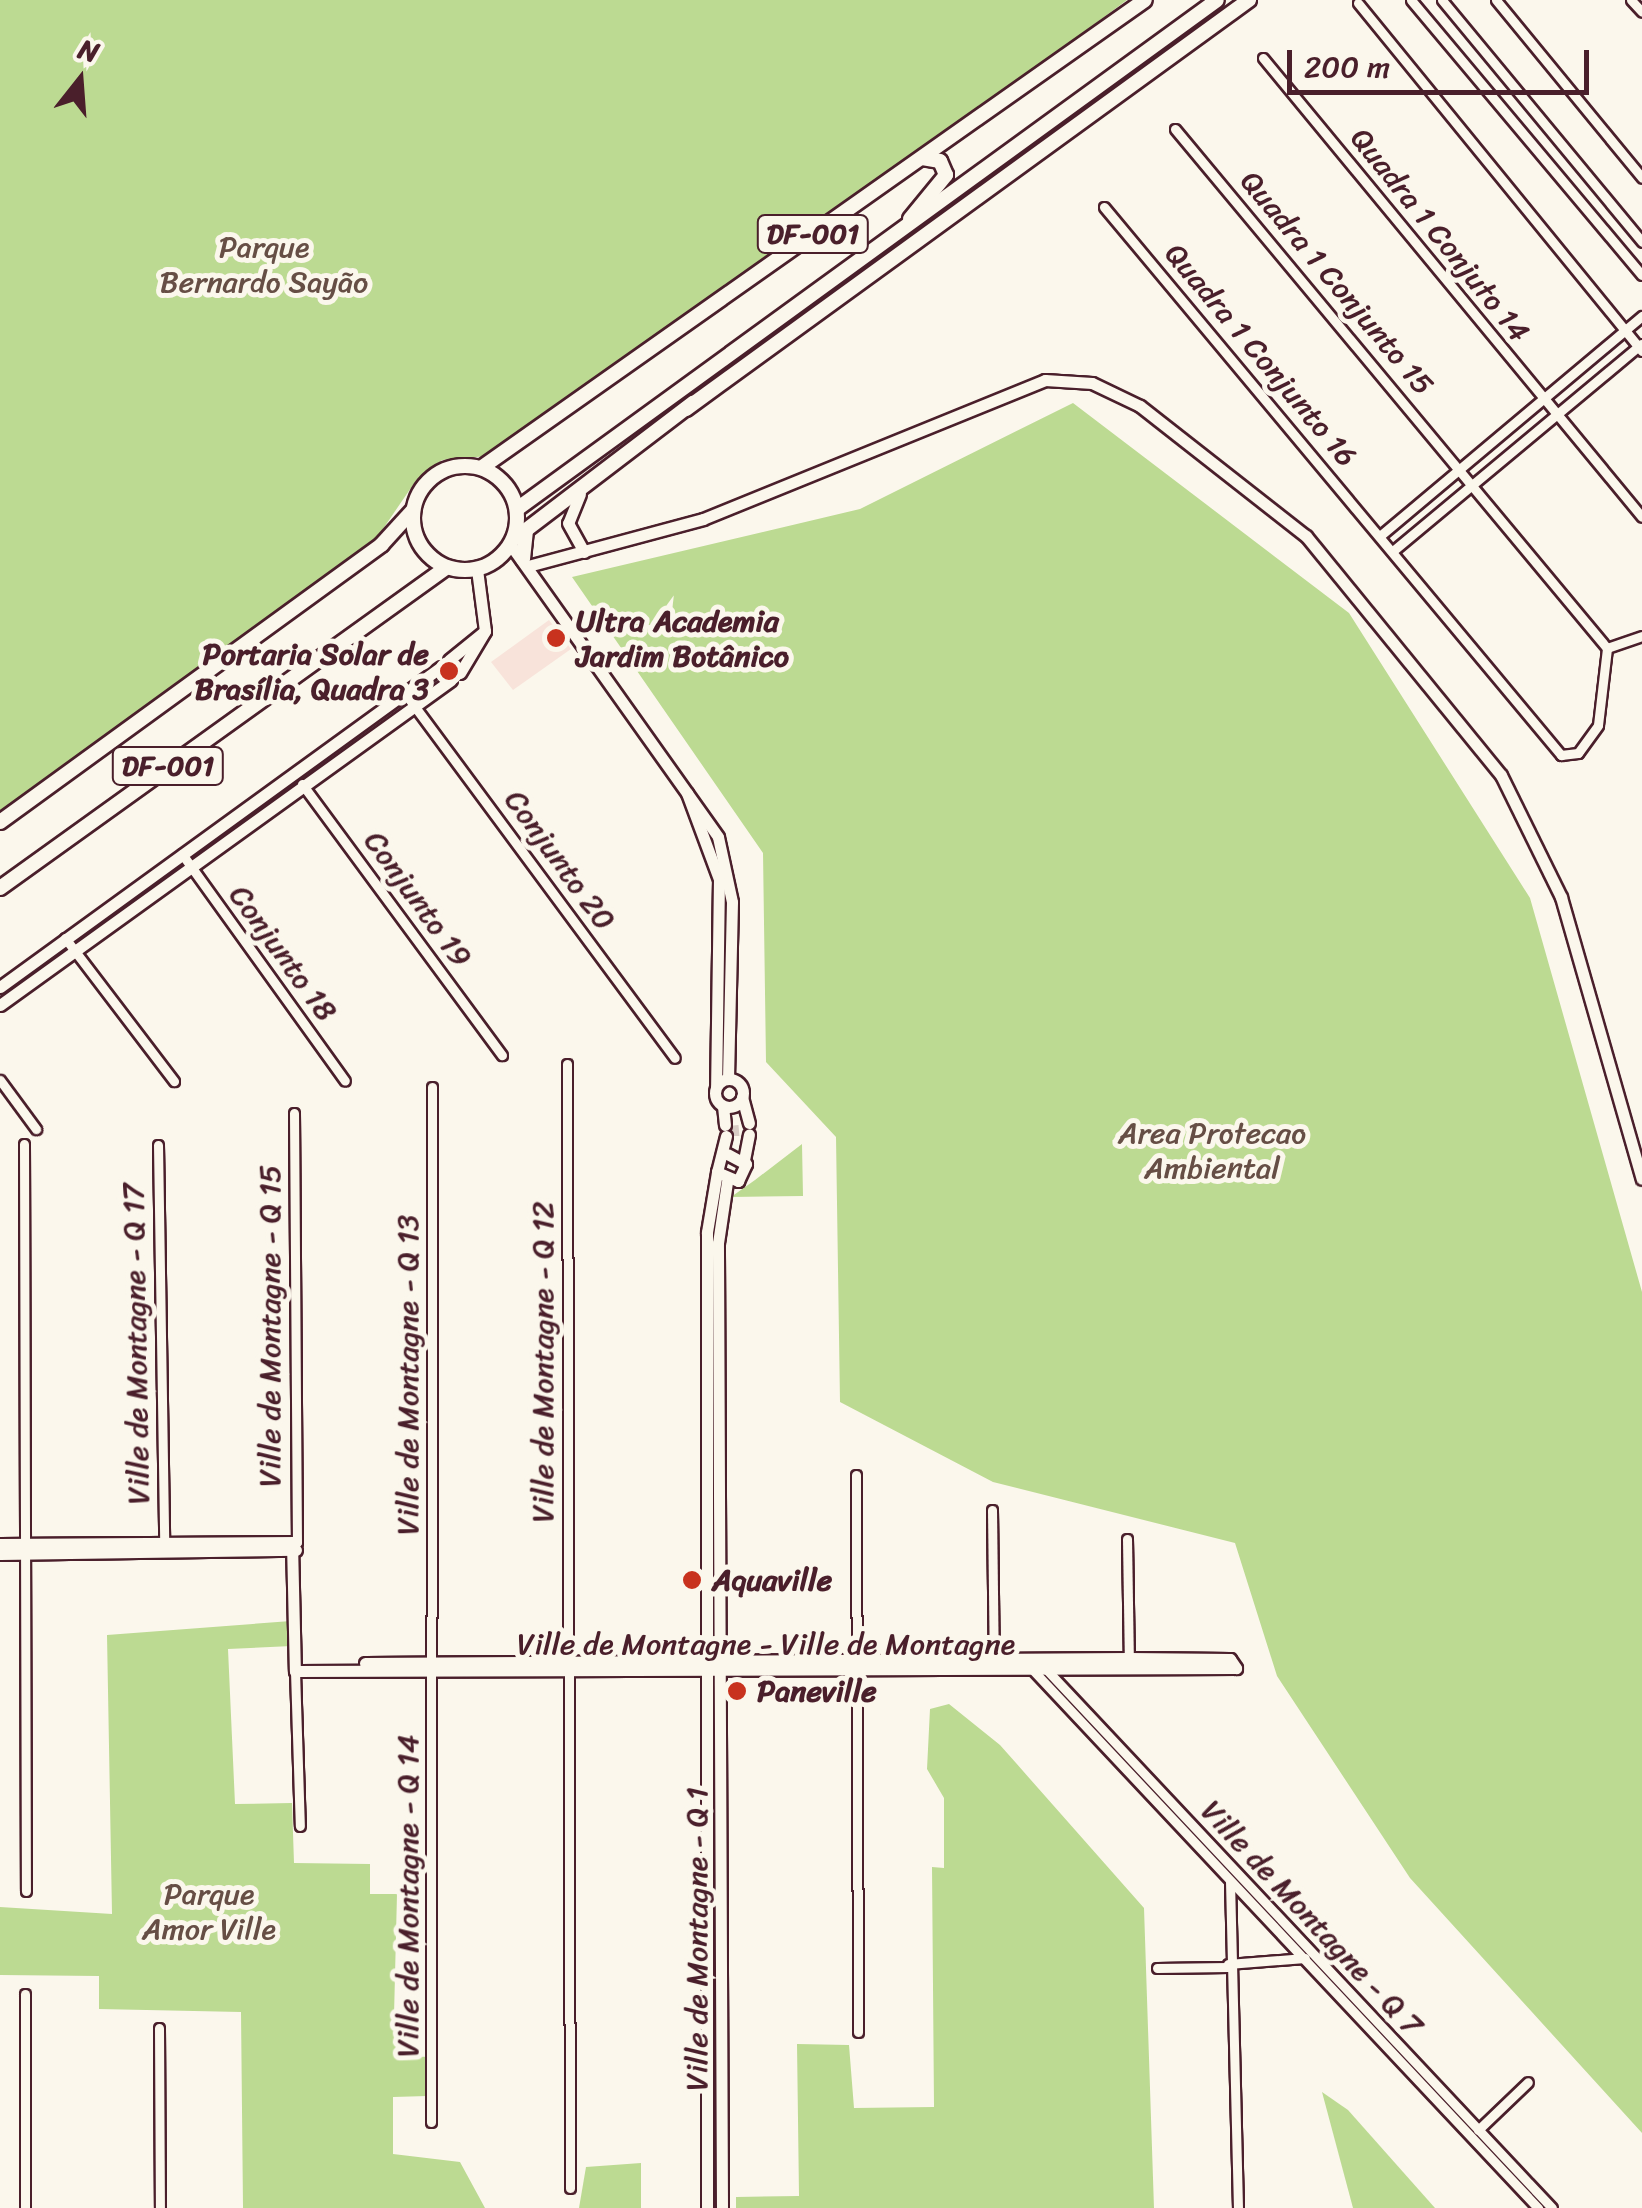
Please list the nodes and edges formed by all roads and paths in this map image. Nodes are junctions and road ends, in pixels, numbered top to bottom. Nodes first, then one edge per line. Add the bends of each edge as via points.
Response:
1 (1145, 0) edge
2 (1217, 0) edge
3 (1249, 0) edge
4 (1410, 0) edge
5 (1442, 0) edge
6 (1496, 0) edge
7 (1632, 0) edge
8 (1358, 3) dead end
9 (1642, 12) edge
10 (1262, 58) dead end
11 (1175, 130) dead end
12 (922, 158) junction
13 (1642, 178) edge
14 (1104, 206) dead end
15 (907, 224) junction
16 (1642, 242) edge
17 (1642, 275) edge
18 (1642, 316) edge
19 (1624, 331) junction
20 (749, 343) junction
21 (1640, 347) edge
22 (1542, 397) junction
23 (686, 409) junction
24 (1556, 414) junction
25 (481, 468) junction
26 (1461, 468) junction
27 (1474, 481) junction
28 (580, 494) junction
29 (413, 510) junction
30 (516, 510) junction
31 (1642, 517) edge
32 (1381, 535) junction
33 (510, 544) junction
34 (1394, 550) junction
35 (584, 552) junction
36 (525, 562) junction
37 (447, 567) junction
38 (478, 569) junction
39 (484, 631) junction
40 (1642, 636) edge
41 (1607, 648) junction
42 (404, 692) junction
43 (415, 705) junction
44 (293, 771) junction
45 (676, 771) junction
46 (302, 784) junction
47 (0, 822) edge
48 (182, 854) junction
49 (190, 866) junction
50 (0, 888) edge
51 (65, 938) junction
52 (75, 951) junction
53 (0, 987) edge
54 (0, 1005) edge
55 (502, 1055) dead end
56 (675, 1058) dead end
57 (567, 1064) dead end
58 (728, 1079) junction
59 (0, 1080) edge
60 (174, 1081) dead end
61 (345, 1082) dead end
62 (716, 1086) junction
63 (432, 1088) dead end
64 (742, 1097) junction
65 (726, 1106) junction
66 (294, 1114) dead end
67 (36, 1128) dead end
68 (24, 1144) dead end
69 (158, 1145) dead end
70 (735, 1156) junction
71 (717, 1172) junction
72 (1642, 1178) edge
73 (727, 1182) junction
74 (712, 1329) junction
75 (856, 1476) dead end
76 (992, 1510) dead end
77 (1127, 1539) dead end
78 (0, 1544) edge
79 (294, 1545) junction
80 (164, 1546) junction
81 (23, 1550) junction
82 (0, 1554) edge
83 (1129, 1663) junction
84 (1233, 1663) dead end
85 (856, 1664) junction
86 (994, 1664) junction
87 (1034, 1664) junction
88 (569, 1665) junction
89 (712, 1665) junction
90 (433, 1666) junction
91 (297, 1669) junction
92 (300, 1826) dead end
93 (706, 1830) junction
94 (721, 1830) junction
95 (1232, 1869) junction
96 (1230, 1882) junction
97 (26, 1891) dead end
98 (1314, 1956) junction
99 (1302, 1958) junction
100 (1228, 1966) junction
101 (1156, 1968) dead end
102 (24, 1994) dead end
103 (159, 2028) dead end
104 (858, 2032) dead end
105 (1528, 2082) dead end
106 (708, 2095) junction
107 (723, 2096) junction
108 (431, 2122) dead end
109 (1464, 2123) junction
110 (1478, 2130) junction
111 (570, 2188) dead end
112 (24, 2208) edge
113 (160, 2208) edge
114 (708, 2208) edge
115 (722, 2208) edge
116 (1238, 2208) edge
117 (1538, 2208) edge
118 (1552, 2208) edge

1 - 12 main road, DF-001
2 - 15 main road, DF-001
3 - 23 main road
4 - 17 street
5 - 16 street
6 - 13 street
7 - 9 street
8 - 19 street
10 - 22 street, Quadra 1 Conjuto 14
11 - 26 street, Quadra 1 Conjunto 15
12 - 15 main road via 937,160 946,175
12 - 25 main road, DF-001
14 - 32 street, Quadra 1 Conjunto 16
15 - 20 main road, DF-001
18 - 19 street
19 - 21 street
19 - 22 street
20 - 23 main road
20 - 30 main road, DF-001
21 - 24 street
22 - 24 street, Quadra 1 Conjuto 14
22 - 26 street
23 - 28 main road
24 - 27 street
24 - 31 street, Quadra 1 Conjuto 14
25 - 29 main road, DF-001 via 439,473
25 - 30 main road via 505,484
26 - 27 street, Quadra 1 Conjunto 15
26 - 32 street
27 - 34 street
27 - 41 street, Quadra 1 Conjunto 15
28 - 35 street via 568,523
28 - 36 main road via 526,530
29 - 37 main road via 419,544
29 - 47 main road, DF-001 via 382,544
30 - 33 main road
32 - 34 street, Quadra 1 Conjunto 16
33 - 36 street
33 - 38 main road
34 - 41 street, Quadra 1 Conjunto 16 via 1555,750 1578,754 1598,725
35 - 36 street
35 - 72 street via 791,486 1045,380 1092,383 1140,406 1306,536 1501,775 1561,897
36 - 45 street
37 - 38 main road
37 - 50 main road, DF-001
38 - 39 street
39 - 42 street
39 - 43 street via 456,676
40 - 41 street
42 - 43 street, Conjunto 20
42 - 44 street
43 - 46 street
43 - 56 street, Conjunto 20
44 - 46 street, Conjunto 19
44 - 48 street
45 - 58 street via 718,837 731,887
45 - 62 street via 718,879
46 - 49 street
46 - 55 street, Conjunto 19
48 - 49 street, Conjunto 18
48 - 51 street
49 - 52 street
49 - 61 street, Conjunto 18
51 - 52 street
51 - 53 street
52 - 54 street
52 - 60 street
57 - 88 street, Ville de Montagne - Q 12
58 - 62 street
58 - 64 street
59 - 67 street
62 - 65 street
63 - 90 street, Ville de Montagne - Q 13
64 - 65 street
64 - 70 street via 749,1128
65 - 70 street
66 - 79 street, Ville de Montagne - Q 15
68 - 81 street
69 - 80 street, Ville de Montagne - Q 17
70 - 71 street
70 - 73 street via 742,1178
71 - 73 street
71 - 74 street
73 - 74 street
74 - 89 street
75 - 85 street
76 - 86 street
77 - 83 street
78 - 81 street
79 - 80 street
79 - 91 street
80 - 81 street
81 - 82 street
81 - 97 street
83 - 84 street, Ville de Montagne - Ville de Montagne
83 - 87 street, Ville de Montagne - Ville de Montagne
85 - 86 street, Ville de Montagne - Ville de Montagne
85 - 89 street, Ville de Montagne - Ville de Montagne
85 - 104 street
86 - 87 street, Ville de Montagne - Ville de Montagne
87 - 95 street, Ville de Montagne - Q 7
87 - 96 street, Ville de Montagne - Q 7
88 - 89 street, Ville de Montagne - Ville de Montagne
88 - 90 street, Ville de Montagne - Ville de Montagne
88 - 111 street, Ville de Montagne - Q 12
89 - 93 street, Ville de Montagne - Q 1
89 - 94 street, Ville de Montagne - Q 1
90 - 91 street, Ville de Montagne - Ville de Montagne
90 - 108 street, Ville de Montagne - Q 14
91 - 92 street
93 - 94 street
93 - 106 street, Ville de Montagne - Q 1
94 - 107 street, Ville de Montagne - Q 1
95 - 96 street
95 - 98 street, Ville de Montagne - Q 7
96 - 99 street, Ville de Montagne - Q 7
96 - 100 street
98 - 99 street
98 - 109 street, Ville de Montagne - Q 7
99 - 100 street
99 - 109 street, Ville de Montagne - Q 7
100 - 101 street
100 - 116 street
102 - 112 street
103 - 113 street
105 - 110 street
106 - 107 street
106 - 114 street, Ville de Montagne - Q 1
107 - 115 street, Ville de Montagne - Q 1
109 - 110 street, Ville de Montagne - Q 7
109 - 117 street, Ville de Montagne - Q 7
110 - 118 street, Ville de Montagne - Q 7

